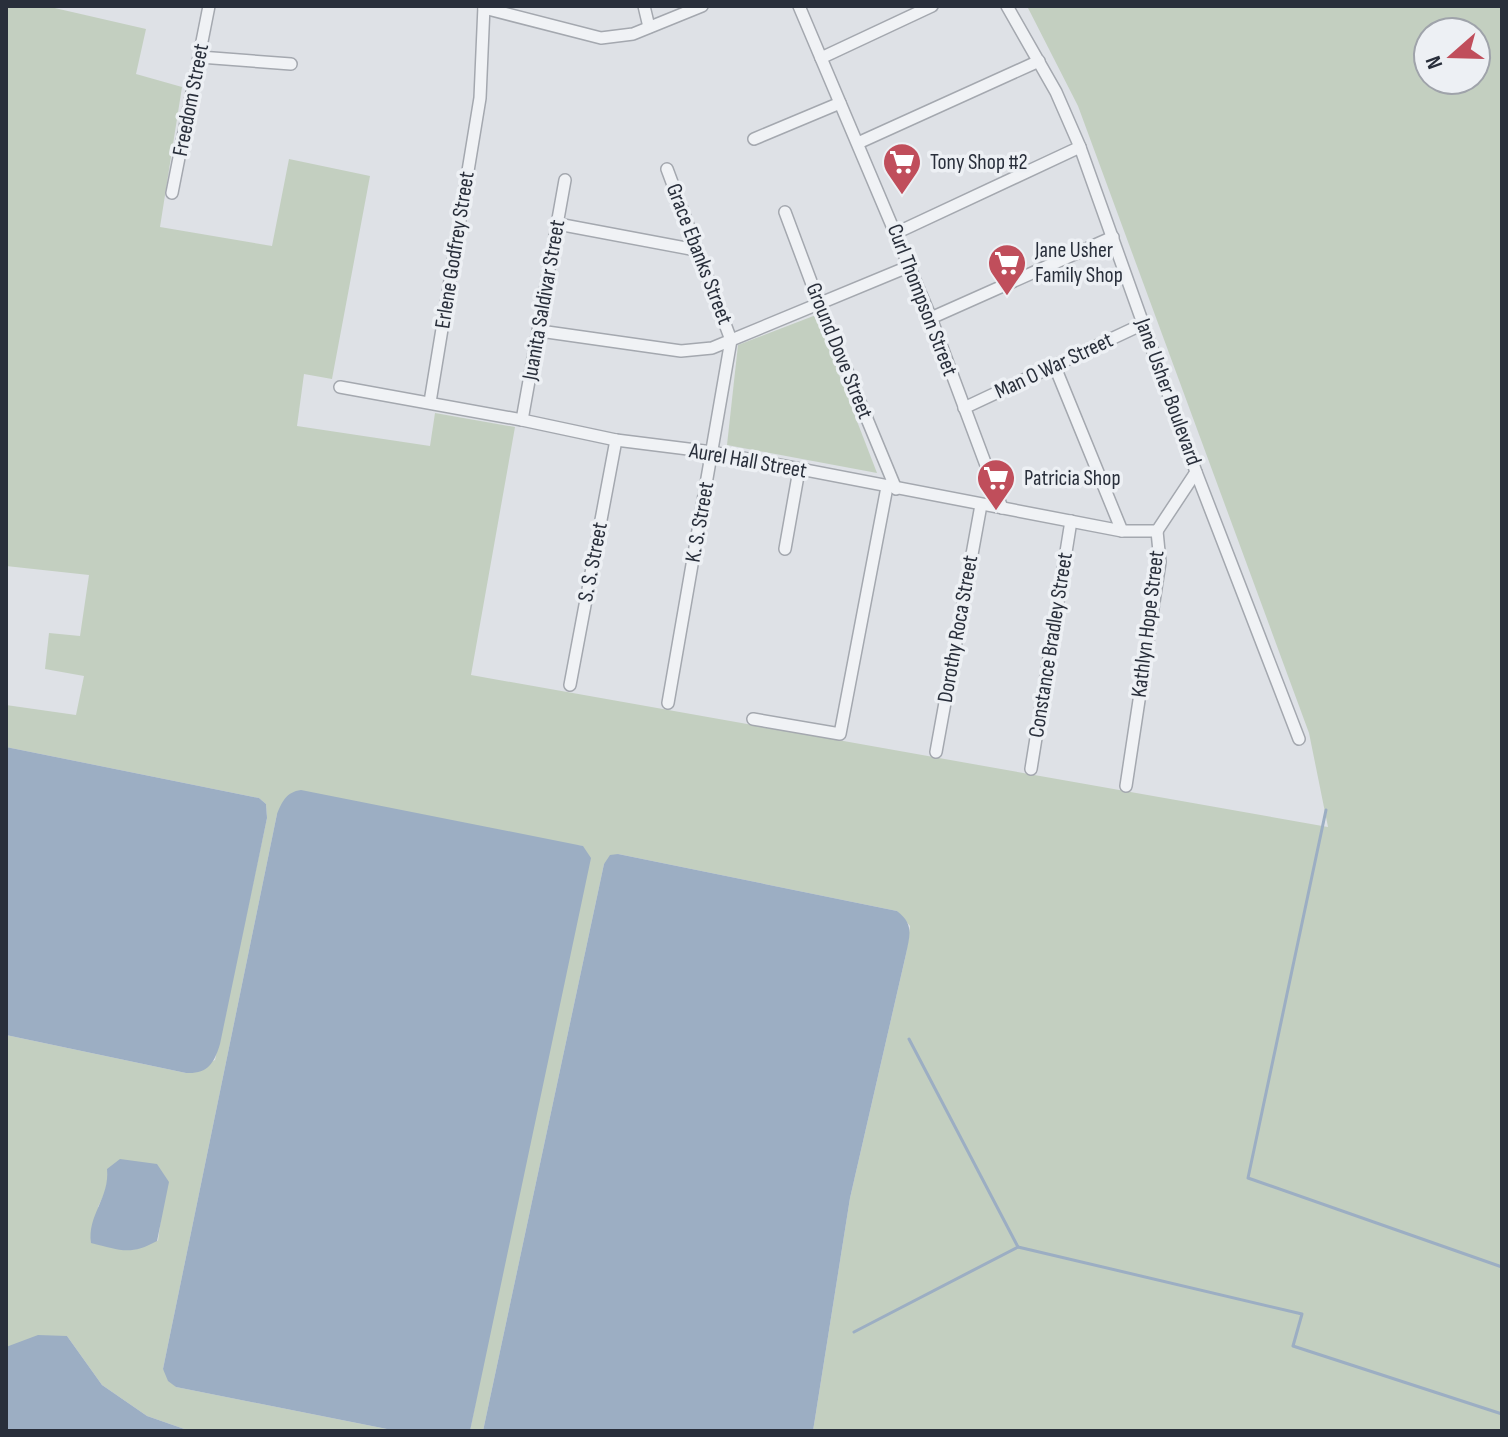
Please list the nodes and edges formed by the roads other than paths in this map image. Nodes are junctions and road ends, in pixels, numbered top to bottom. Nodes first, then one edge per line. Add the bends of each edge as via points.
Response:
1 (209, 6) edge
2 (644, 6) edge
3 (702, 6) edge
4 (799, 6) edge
5 (932, 6) edge
6 (1007, 6) edge
7 (484, 7) edge
8 (649, 27) junction
9 (200, 57) junction
10 (821, 58) junction
11 (1039, 61) junction
12 (291, 64) dead end
13 (840, 103) junction
14 (754, 139) dead end
15 (858, 143) junction
16 (1080, 147) junction
17 (667, 169) dead end
18 (565, 180) dead end
19 (172, 193) dead end
20 (785, 212) dead end
21 (558, 224) junction
22 (896, 233) junction
23 (1113, 237) junction
24 (696, 250) junction
25 (910, 266) junction
26 (819, 303) junction
27 (931, 318) junction
28 (1143, 324) junction
29 (540, 331) junction
30 (731, 340) junction
31 (1055, 367) junction
32 (340, 387) dead end
33 (430, 402) junction
34 (964, 408) junction
35 (522, 420) junction
36 (616, 440) junction
37 (712, 452) junction
38 (799, 470) junction
39 (1196, 472) junction
40 (892, 488) junction
41 (981, 505) junction
42 (1002, 508) junction
43 (1071, 521) junction
44 (1122, 531) junction
45 (1157, 531) junction
46 (785, 549) dead end
47 (570, 685) dead end
48 (668, 703) dead end
49 (753, 719) dead end
50 (1299, 739) dead end
51 (936, 752) dead end
52 (1031, 769) dead end
53 (1126, 786) dead end

1 - 9 street, Freedom Street
2 - 8 street
3 - 8 street
4 - 10 street, Curl Thompson Street
5 - 10 street
6 - 11 street, Jane Usher Boulevard
7 - 8 street via 601,38
7 - 33 street, Erlene Godfrey Street via 480,98
9 - 12 street
9 - 19 street, Freedom Street
10 - 13 street, Curl Thompson Street
11 - 15 street
11 - 16 street, Jane Usher Boulevard
13 - 14 street
13 - 15 street, Curl Thompson Street
15 - 22 street, Curl Thompson Street
16 - 22 street
16 - 23 street, Jane Usher Boulevard
17 - 24 street, Grace Ebanks Street
18 - 21 street, Juanita Saldivar Street
20 - 26 street, Ground Dove Street
21 - 24 street
21 - 29 street, Juanita Saldivar Street
22 - 25 street, Curl Thompson Street
23 - 27 street
23 - 28 street, Jane Usher Boulevard
24 - 30 street, Grace Ebanks Street
25 - 26 street
25 - 27 street, Curl Thompson Street
26 - 30 street
26 - 40 street, Ground Dove Street
27 - 34 street, Curl Thompson Street
28 - 31 street, Man O War Street
28 - 39 street, Jane Usher Boulevard
29 - 30 street via 681,351
29 - 35 street, Juanita Saldivar Street
30 - 37 street, K. S. Street
31 - 34 street, Man O War Street
31 - 44 street
32 - 33 street, Aurel Hall Street
33 - 35 street, Aurel Hall Street
34 - 42 street, Curl Thompson Street
35 - 36 street, Aurel Hall Street
36 - 37 street, Aurel Hall Street
36 - 47 street, S. S. Street
37 - 38 street, Aurel Hall Street
37 - 48 street, K. S. Street
38 - 40 street, Aurel Hall Street
38 - 46 street
39 - 45 street, Kathlyn Hope Street
39 - 50 street, Jane Usher Boulevard
40 - 41 street, Aurel Hall Street
40 - 49 street via 840,734
41 - 42 street, Aurel Hall Street
41 - 51 street, Dorothy Roca Street
42 - 43 street, Aurel Hall Street
43 - 44 street, Aurel Hall Street
43 - 52 street, Constance Bradley Street
44 - 45 street, Aurel Hall Street
45 - 53 street, Kathlyn Hope Street via 1160,562

